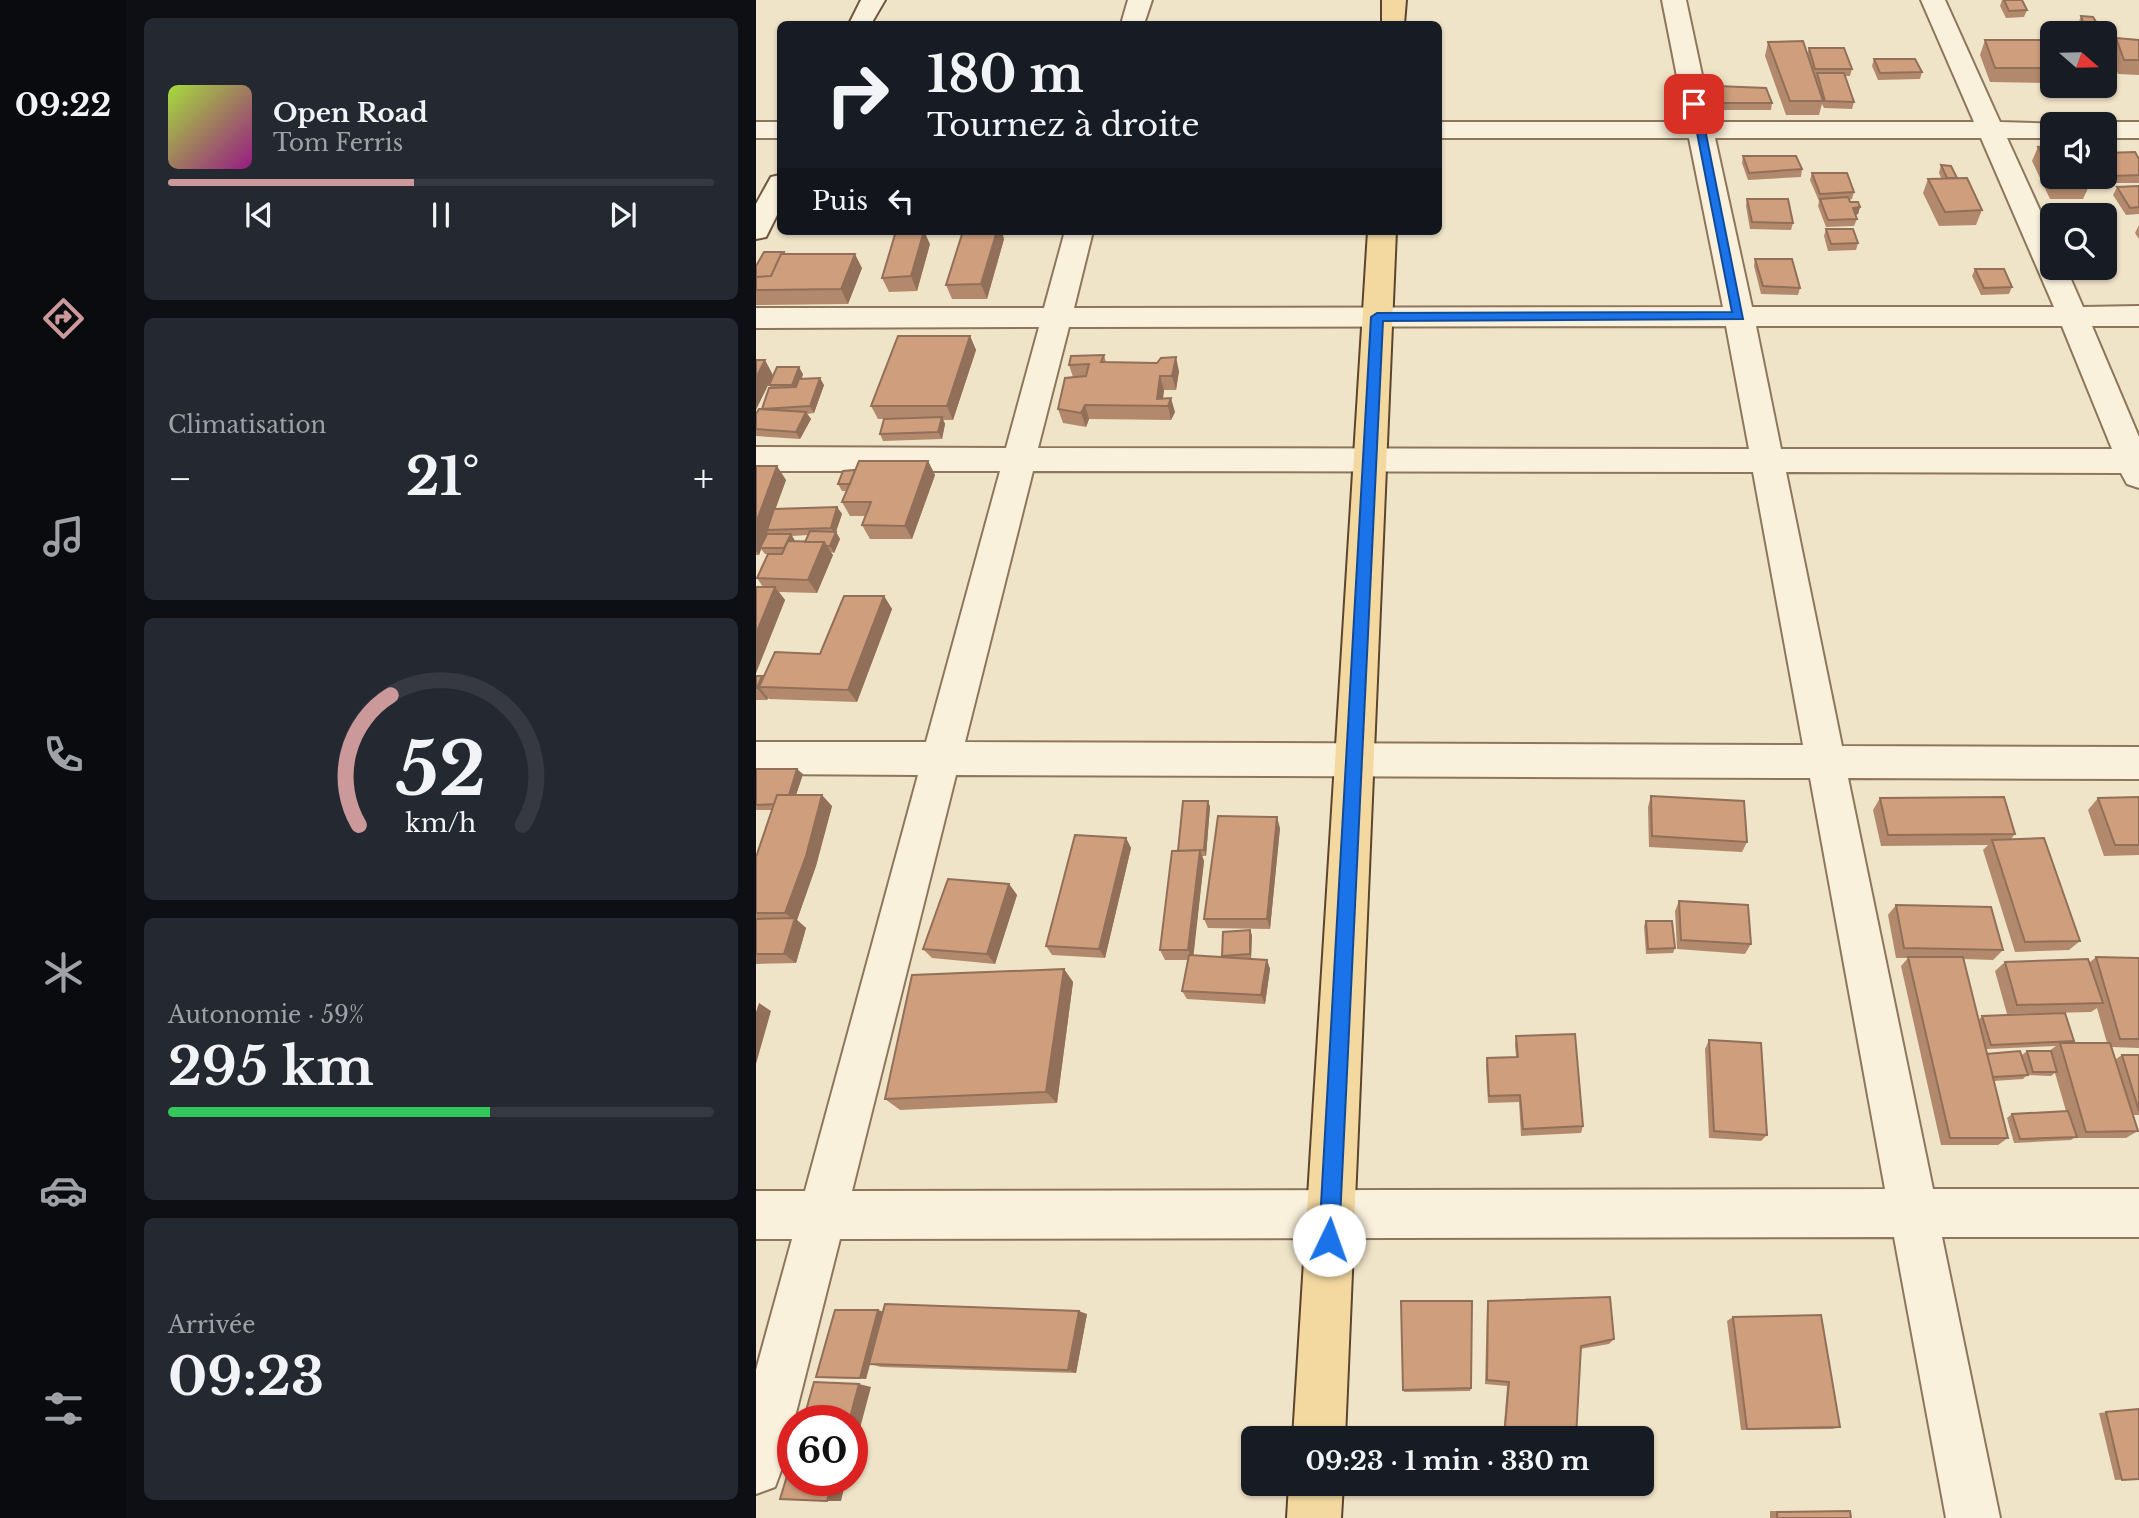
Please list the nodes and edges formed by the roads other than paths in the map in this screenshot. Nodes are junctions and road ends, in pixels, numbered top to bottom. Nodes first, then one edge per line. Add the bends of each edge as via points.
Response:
1 (873, 0) edge
2 (1140, 0) edge
3 (1394, 0) edge
4 (1674, 0) edge
5 (1933, 0) edge
6 (862, 21) edge
7 (1134, 21) edge
8 (1393, 21) edge
9 (756, 130) edge
10 (777, 130) edge
11 (1442, 130) edge
12 (1699, 130) junction
13 (1989, 130) junction
14 (2040, 130) edge
15 (2117, 130) edge
16 (2139, 130) edge
17 (777, 189) edge
18 (756, 231) edge
19 (1078, 235) edge
20 (1382, 235) edge
21 (1739, 316) junction
22 (2073, 316) junction
23 (2139, 316) edge
24 (1057, 317) junction
25 (1377, 317) junction
26 (756, 318) edge
27 (756, 459) edge
28 (1020, 459) junction
29 (1370, 460) junction
30 (1765, 460) junction
31 (2137, 466) edge
32 (756, 758) edge
33 (942, 758) junction
34 (1354, 760) junction
35 (1824, 762) junction
36 (2139, 763) edge
37 (2139, 1213) edge
38 (1913, 1214) junction
39 (756, 1215) edge
40 (822, 1215) junction
41 (1331, 1215) junction
42 (1320, 1426) edge
43 (756, 1468) edge
44 (1315, 1496) edge
45 (1314, 1518) edge
46 (1973, 1518) edge

1 - 6 street
2 - 7 street
3 - 8 main road
4 - 12 street
5 - 13 street
9 - 10 street
11 - 12 street
12 - 13 street
12 - 21 street
13 - 14 street
13 - 22 street
15 - 16 street
17 - 18 street
19 - 24 street
20 - 25 main road
21 - 22 street
21 - 25 street
21 - 30 street
22 - 23 street
22 - 31 street
24 - 25 street
24 - 26 street
24 - 28 street
25 - 29 main road
27 - 28 street
28 - 29 street
28 - 33 street
29 - 30 street
29 - 34 main road
30 - 31 street
30 - 35 street
32 - 33 street
33 - 34 street
33 - 40 street
34 - 35 street
34 - 41 main road
35 - 36 street
35 - 38 street
37 - 38 street
38 - 41 street
38 - 46 street
39 - 40 street
40 - 41 street
40 - 43 street
41 - 42 main road
44 - 45 main road

